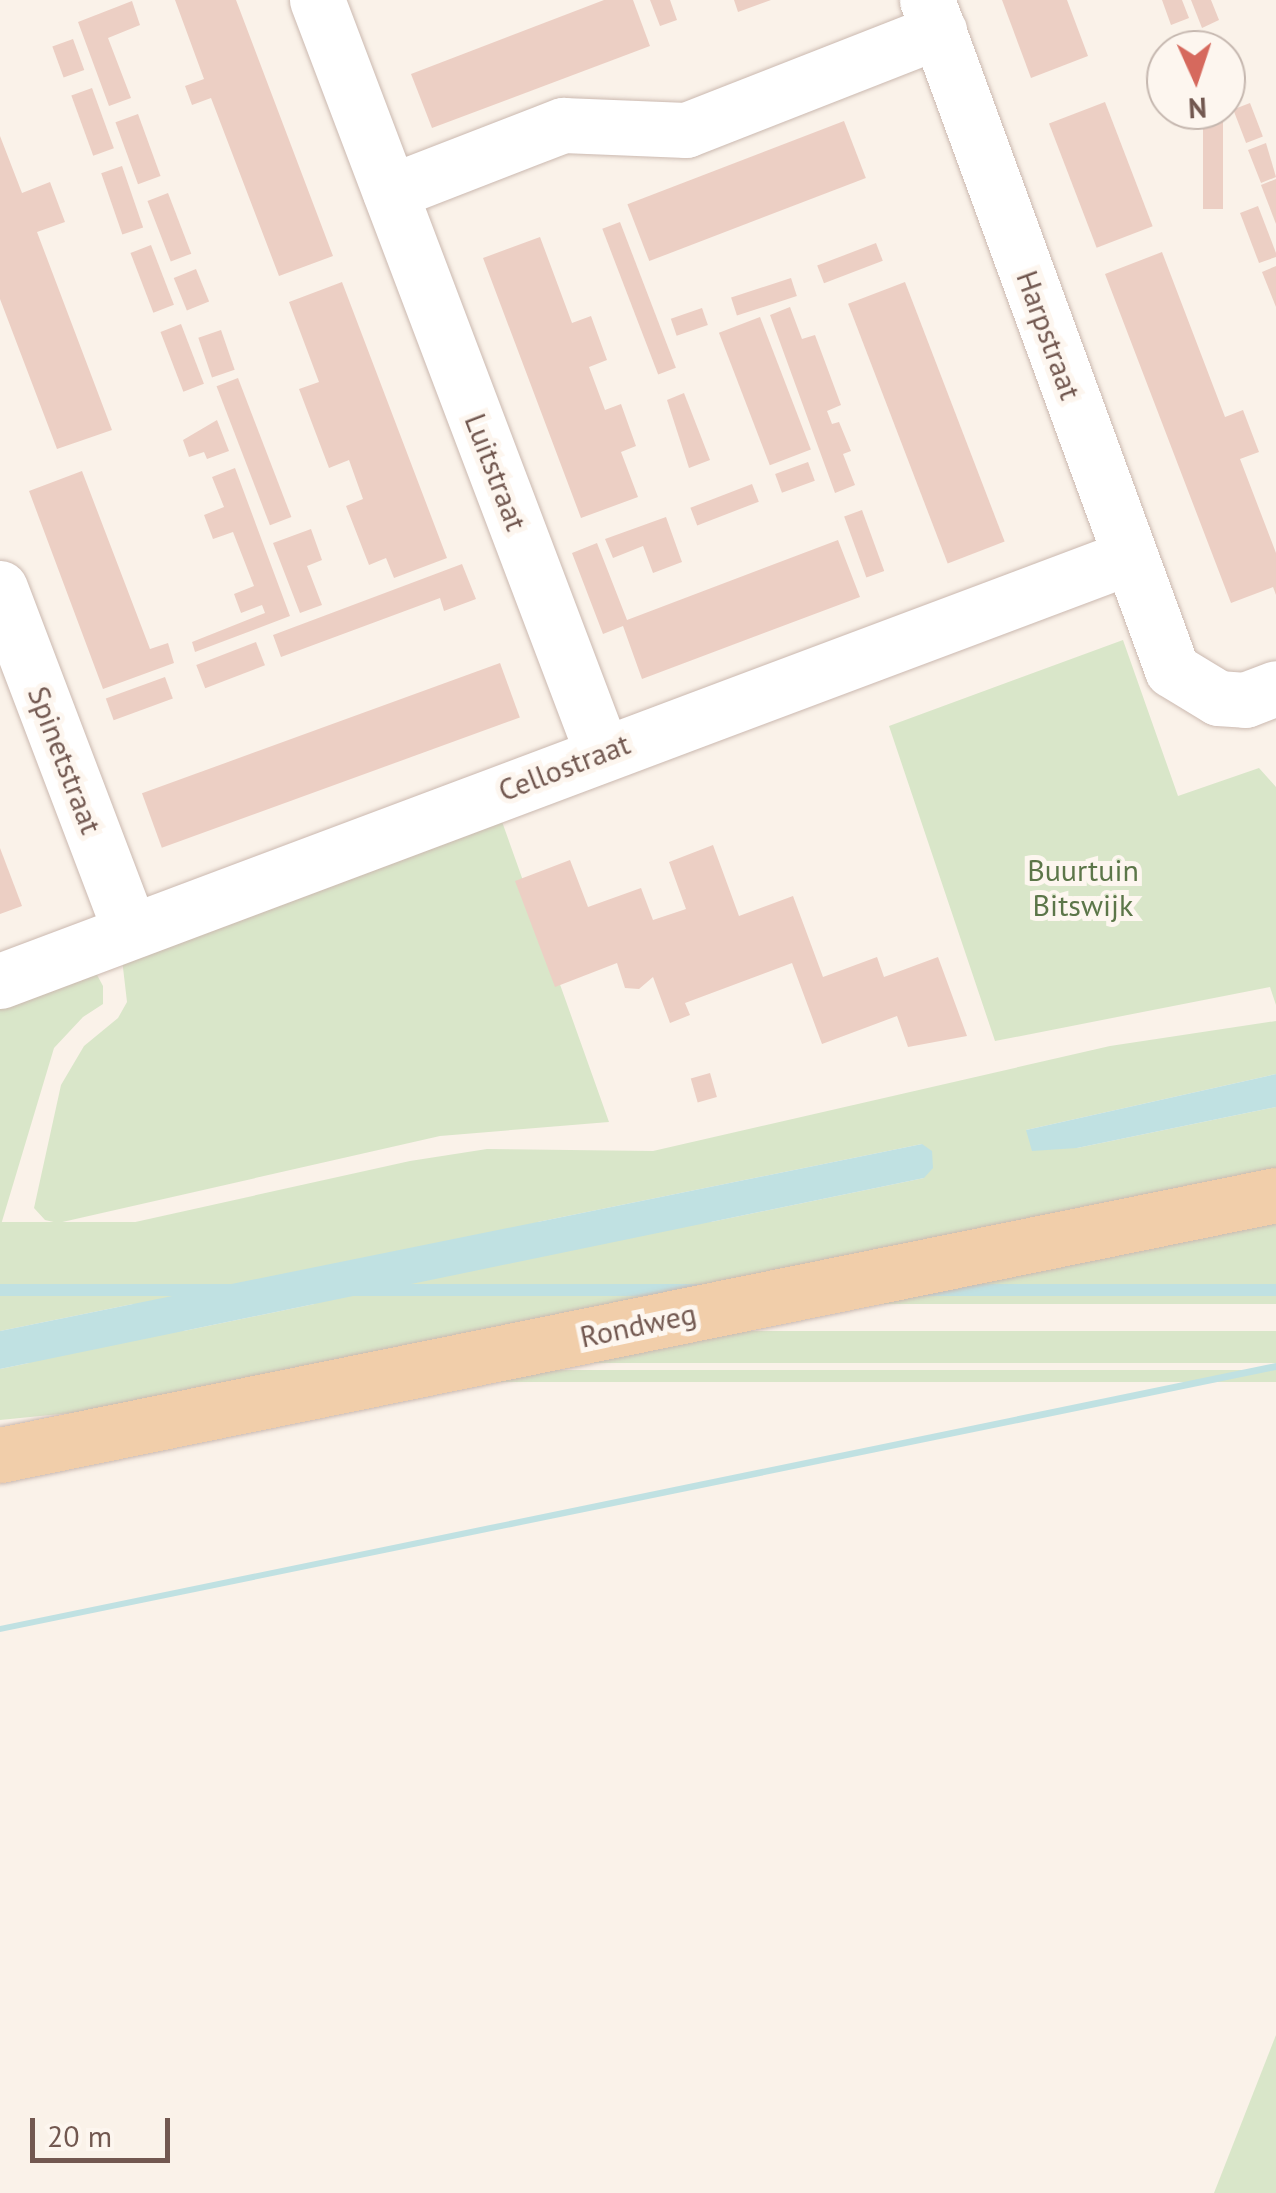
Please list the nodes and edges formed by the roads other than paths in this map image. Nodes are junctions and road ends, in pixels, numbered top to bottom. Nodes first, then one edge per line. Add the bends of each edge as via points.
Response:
1 (317, 0) edge
2 (933, 16) edge
3 (390, 192) junction
4 (1129, 557) junction
5 (0, 588) edge
6 (1276, 688) edge
7 (602, 752) junction
8 (130, 931) junction
9 (0, 981) edge
10 (1276, 1195) edge
11 (0, 1455) edge

1 - 3 street, Luitstraat
2 - 3 street via 686,130 563,125
2 - 4 street, Harpstraat
3 - 7 street, Luitstraat
4 - 6 street, Harpstraat via 1172,670 1218,698 1245,700
4 - 7 street, Cellostraat
5 - 8 street, Spinetstraat
7 - 8 street, Cellostraat
8 - 9 street, Cellostraat
10 - 11 main road, Rondweg

